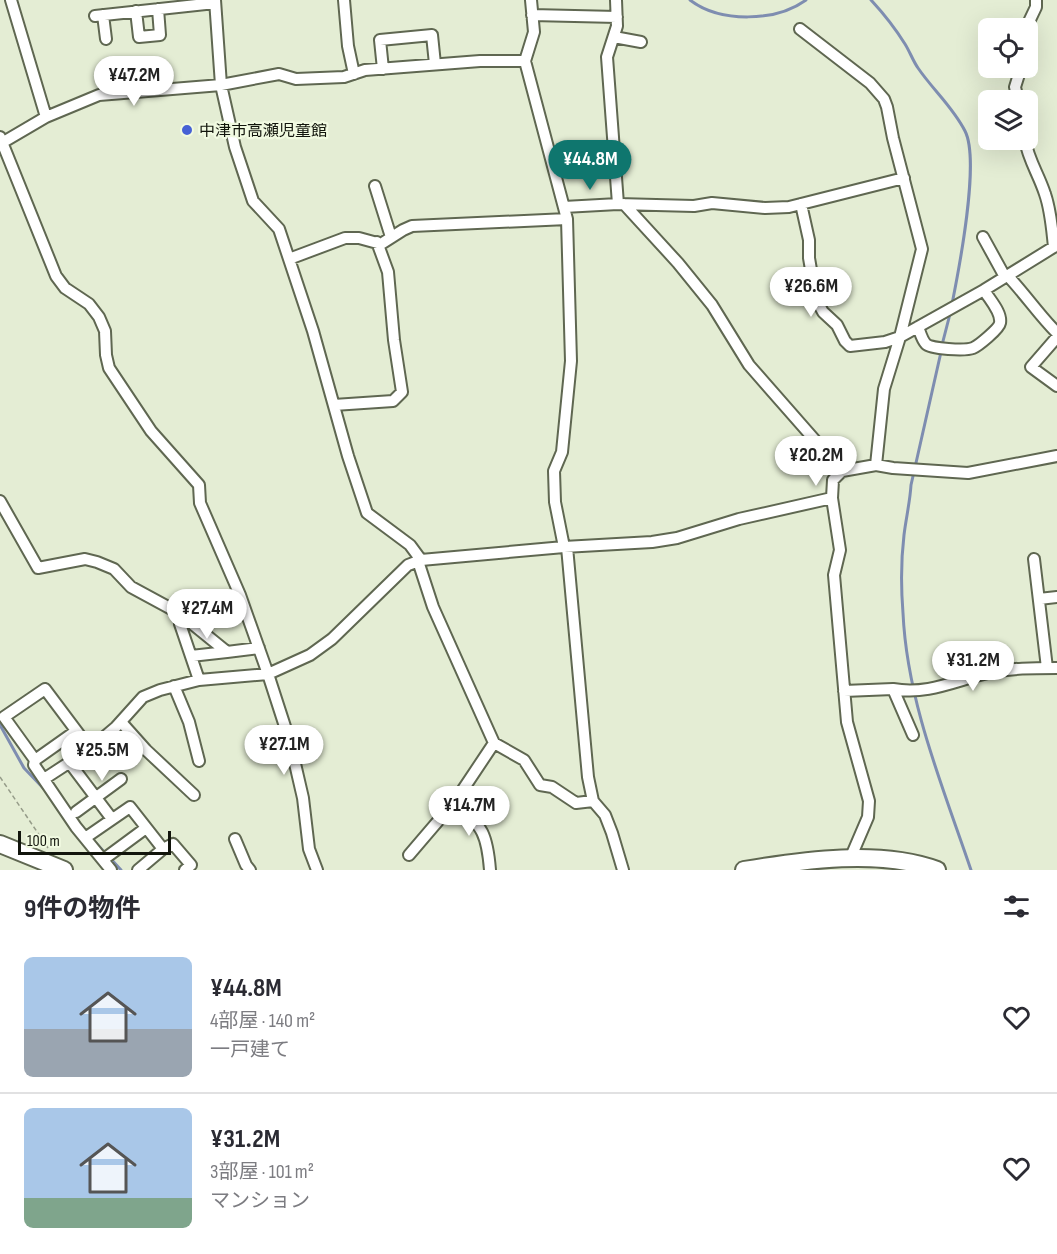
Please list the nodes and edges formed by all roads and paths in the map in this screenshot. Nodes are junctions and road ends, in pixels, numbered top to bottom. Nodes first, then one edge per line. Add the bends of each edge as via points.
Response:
1 (11, 0) edge
2 (344, 0) edge
3 (531, 0) edge
4 (616, 0) edge
5 (1036, 0) edge
6 (215, 2) edge
7 (158, 9) junction
8 (136, 11) junction
9 (532, 15) junction
10 (617, 17) junction
11 (1031, 18) edge
12 (800, 30) dead end
13 (614, 37) junction
14 (106, 39) dead end
15 (641, 42) dead end
16 (525, 61) junction
17 (435, 64) junction
18 (383, 69) junction
19 (354, 74) junction
20 (221, 85) junction
21 (46, 117) junction
22 (1, 141) edge
23 (1027, 150) edge
24 (904, 178) junction
25 (375, 186) dead end
26 (621, 204) junction
27 (801, 204) junction
28 (564, 207) junction
29 (1054, 216) edge
30 (567, 219) junction
31 (391, 237) junction
32 (983, 237) dead end
33 (377, 243) junction
34 (1054, 247) edge
35 (289, 259) junction
36 (1057, 259) edge
37 (1006, 276) junction
38 (984, 290) junction
39 (918, 327) junction
40 (1057, 335) edge
41 (900, 337) junction
42 (1057, 386) edge
43 (334, 405) junction
44 (1057, 456) edge
45 (876, 465) junction
46 (842, 471) junction
47 (832, 498) junction
48 (0, 501) edge
49 (566, 547) junction
50 (1034, 559) dead end
51 (419, 561) junction
52 (1057, 597) edge
53 (1039, 599) junction
54 (179, 613) junction
55 (259, 648) junction
56 (227, 652) junction
57 (191, 656) junction
58 (1052, 668) edge
59 (268, 674) junction
60 (199, 680) junction
61 (174, 686) junction
62 (893, 689) junction
63 (844, 691) junction
64 (121, 722) junction
65 (76, 731) junction
66 (913, 735) dead end
67 (494, 743) junction
68 (90, 749) junction
69 (35, 760) junction
70 (199, 761) dead end
71 (69, 762) junction
72 (0, 777) edge
73 (44, 778) junction
74 (121, 779) dead end
75 (194, 795) dead end
76 (96, 797) junction
77 (456, 800) junction
78 (593, 801) junction
79 (76, 812) dead end
80 (112, 819) junction
81 (146, 828) junction
82 (85, 838) junction
83 (235, 840) dead end
84 (0, 844) edge
85 (48, 849) dead end
86 (163, 849) junction
87 (409, 855) dead end
88 (104, 859) junction
89 (841, 863) edge
90 (64, 870) edge
91 (111, 870) edge
92 (138, 870) edge
93 (185, 870) edge
94 (250, 870) edge
95 (317, 870) edge
96 (490, 870) edge
97 (623, 870) edge
98 (744, 870) edge
99 (938, 870) edge

1 - 21 street
2 - 19 street
3 - 9 street
4 - 10 street
5 - 11 street
6 - 7 street
6 - 20 street
7 - 8 street
7 - 8 street via 160,35 139,37
8 - 14 street via 99,15
9 - 10 street
9 - 16 street via 534,32
10 - 13 street
12 - 24 street via 849,66 884,99
13 - 15 street
13 - 26 street via 607,57
16 - 17 street
16 - 28 street
17 - 18 street
17 - 18 street via 432,35 380,40
18 - 19 street
19 - 20 street via 296,79 279,74
20 - 21 street via 99,95
20 - 35 street via 229,126 253,201 279,230
21 - 22 street
22 - 55 street via 56,276 99,316 105,331 109,368 152,431 199,485 200,503
23 - 29 street
24 - 27 street
24 - 41 street via 922,249
25 - 31 street
26 - 27 street via 712,203 765,208
26 - 28 street
26 - 46 street via 678,263 712,305 749,365
27 - 41 street via 816,299 845,341 850,346
28 - 30 street
29 - 34 street
30 - 31 street via 412,226
30 - 49 street via 571,361 562,452 554,471 555,502
31 - 33 street
32 - 37 street
33 - 35 street via 345,238
33 - 43 street via 388,272 402,392 393,401
34 - 36 street
34 - 37 street
35 - 43 street
37 - 38 street
37 - 40 street
38 - 39 street
38 - 39 street via 1001,322 973,348 932,347 926,344
39 - 41 street
40 - 42 street via 1031,367
41 - 45 street via 884,388
43 - 51 street via 367,513 410,545
44 - 45 street via 968,473
45 - 46 street
46 - 47 street via 833,480
47 - 49 street via 677,538
47 - 63 street via 840,550 834,575
48 - 54 street via 38,568 86,559 97,562 114,570 131,587
49 - 51 street
49 - 78 street
50 - 53 street
51 - 59 street via 408,565 332,639 310,655
51 - 67 street via 433,607
52 - 53 street
53 - 58 street
54 - 56 street
54 - 57 street
55 - 56 street
55 - 59 street
56 - 57 street
57 - 60 street
58 - 62 street via 990,672 926,691
59 - 60 street
59 - 95 street via 290,742 303,798 309,849
60 - 61 street
61 - 64 street via 143,697
61 - 70 street
62 - 63 street
62 - 66 street
63 - 89 street via 847,722 869,801 868,817
64 - 68 street
64 - 75 street
65 - 68 street
65 - 69 street
65 - 69 street via 45,689 4,717
67 - 77 street
67 - 78 street via 524,760 540,785 552,787 576,803
68 - 71 street
69 - 73 street via 34,765
71 - 73 street
71 - 76 street
72 - 85 path
73 - 82 street
74 - 76 street
76 - 79 street
76 - 80 street
77 - 87 street
77 - 96 street via 477,823 488,843
78 - 97 street via 612,833
80 - 81 street via 130,807
80 - 82 street
81 - 86 street
81 - 88 street
82 - 88 street
83 - 94 street
84 - 90 main road
86 - 92 street
86 - 93 street via 173,844 191,866
88 - 91 street
89 - 98 main road via 785,863
89 - 99 main road via 862,858 919,863

